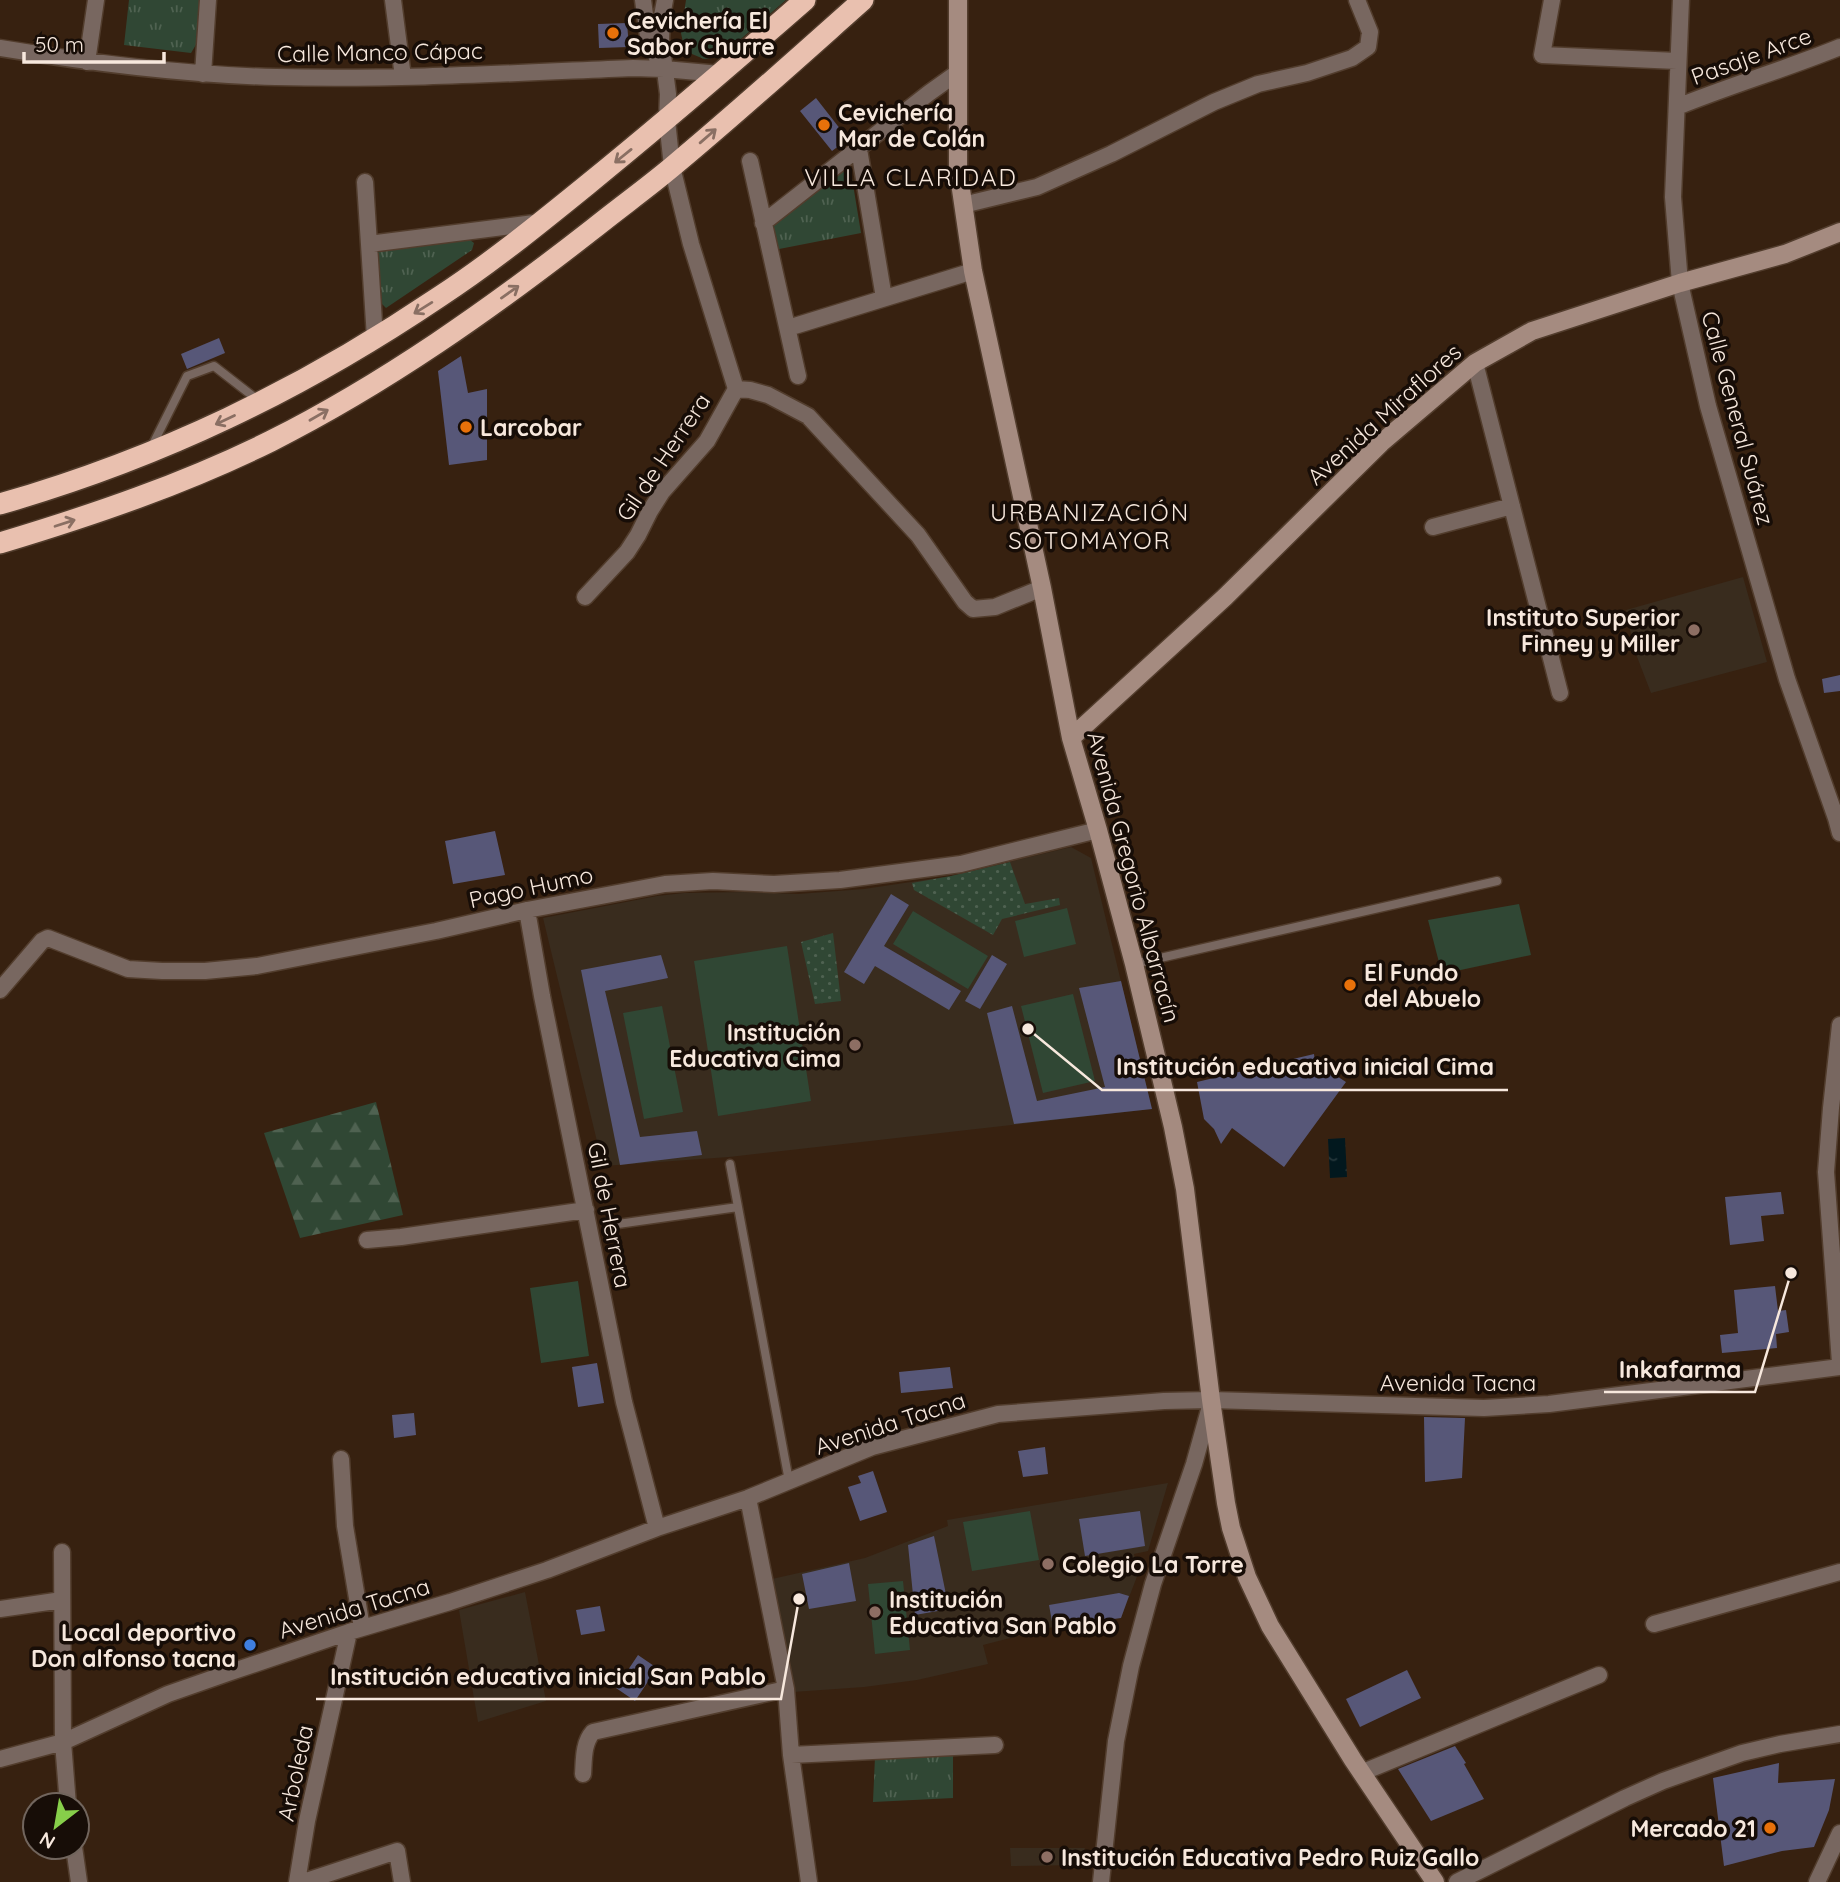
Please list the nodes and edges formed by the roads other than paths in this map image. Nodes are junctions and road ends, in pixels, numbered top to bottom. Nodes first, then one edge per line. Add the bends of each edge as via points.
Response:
1 (96, 0) edge
2 (208, 0) edge
3 (393, 0) edge
4 (643, 0) edge
5 (665, 0) edge
6 (805, 0) edge
7 (863, 0) edge
8 (958, 0) edge
9 (1357, 0) edge
10 (1552, 0) edge
11 (1681, 0) edge
12 (1840, 47) edge
13 (0, 48) edge
14 (1677, 61) junction
15 (87, 62) junction
16 (664, 69) junction
17 (203, 74) junction
18 (720, 74) junction
19 (957, 74) junction
20 (404, 76) junction
21 (1677, 107) junction
22 (667, 120) junction
23 (859, 149) junction
24 (750, 161) dead end
25 (673, 167) junction
26 (365, 182) dead end
27 (963, 205) junction
28 (542, 222) junction
29 (763, 223) junction
30 (1840, 232) edge
31 (369, 244) junction
32 (973, 271) junction
33 (1680, 283) junction
34 (884, 298) junction
35 (788, 328) junction
36 (374, 338) junction
37 (1475, 363) junction
38 (798, 376) dead end
39 (736, 388) junction
40 (261, 403) junction
41 (278, 437) junction
42 (147, 454) junction
43 (0, 504) edge
44 (1512, 506) junction
45 (1433, 527) dead end
46 (0, 543) edge
47 (1042, 588) junction
48 (585, 597) dead end
49 (1560, 692) dead end
50 (1071, 738) junction
51 (1098, 830) junction
52 (1840, 833) edge
53 (1497, 881) dead end
54 (527, 910) junction
55 (1134, 964) junction
56 (0, 990) edge
57 (1840, 1025) edge
58 (730, 1164) dead end
59 (738, 1207) junction
60 (586, 1210) junction
61 (618, 1224) dead end
62 (367, 1240) dead end
63 (1840, 1365) edge
64 (1211, 1400) junction
65 (341, 1460) dead end
66 (789, 1481) junction
67 (748, 1498) junction
68 (657, 1528) junction
69 (62, 1552) dead end
70 (1840, 1572) edge
71 (62, 1600) junction
72 (0, 1609) edge
73 (1654, 1624) dead end
74 (355, 1630) junction
75 (1599, 1675) dead end
76 (786, 1689) junction
77 (1840, 1734) edge
78 (63, 1742) junction
79 (995, 1745) dead end
80 (791, 1755) junction
81 (0, 1759) edge
82 (1361, 1773) junction
83 (583, 1774) dead end
84 (67, 1791) edge
85 (1840, 1833) edge
86 (76, 1861) edge
87 (79, 1882) edge
88 (297, 1882) edge
89 (303, 1882) edge
90 (402, 1882) edge
91 (809, 1882) edge
92 (1101, 1882) edge
93 (1435, 1882) edge
94 (1457, 1882) edge
95 (1817, 1882) edge

1 - 15 street
2 - 17 street
3 - 20 street
4 - 16 street via 649,44
5 - 16 street, Gil de Herrera
6 - 18 highway
25 -> 7 highway
8 - 19 street, Avenida Gregorio Albarracín
9 - 27 street via 1370,32 1368,47 1352,58 1258,84 1214,102 1037,187
10 - 14 street via 1542,55
11 - 14 street, Calle General Suárez
12 - 21 street, Pasaje Arce
13 - 15 street, Calle Manco Cápac
14 - 21 street, Calle General Suárez
15 - 17 street, Calle Manco Cápac
16 - 18 street, Calle Manco Cápac
16 - 20 street, Calle Manco Cápac
16 - 22 street, Gil de Herrera
17 - 20 street, Calle Manco Cápac
18 - 22 highway
19 - 23 street
19 - 27 street, Avenida Gregorio Albarracín
21 - 33 street, Calle General Suárez via 1673,197
22 - 25 street, Gil de Herrera
22 -> 28 highway
23 - 29 street
23 - 34 street
24 - 29 street
25 - 39 street, Gil de Herrera via 691,244
41 -> 25 highway via 473,318
26 - 31 street
27 - 32 street, Avenida Gregorio Albarracín
28 - 31 street
28 -> 36 highway via 441,297
29 - 35 street
30 - 33 street, Avenida Miraflores via 1785,254
31 - 36 street
32 - 34 street
32 - 47 street, Avenida Gregorio Albarracín
33 - 37 street, Avenida Miraflores via 1532,331
33 - 52 street, Calle General Suárez via 1708,406 1787,679
34 - 35 street
35 - 38 street
36 - 40 highway
37 - 44 street
37 - 50 street, Avenida Miraflores via 1381,443 1225,597
39 - 47 street via 768,395 808,416 918,536 973,609 995,607
39 - 48 street, Gil de Herrera via 707,442 662,492 626,552
40 - 41 highway
40 -> 42 highway
40 - 42 lane via 214,366 187,376
46 -> 41 highway via 130,502
42 - 43 highway
44 - 45 street
44 - 49 street
47 - 50 street, Avenida Gregorio Albarracín
50 - 51 street, Avenida Gregorio Albarracín
51 - 54 street, Pago Humo via 961,864 840,880 665,884
51 - 55 street, Avenida Gregorio Albarracín
53 - 55 lane
54 - 56 street, Pago Humo via 257,966 205,971 128,969 48,938
54 - 60 street, Gil de Herrera
55 - 64 street, Avenida Gregorio Albarracín via 1180,1164
57 - 63 street via 1826,1172
58 - 59 lane
59 - 61 lane
59 - 66 lane
60 - 62 street
60 - 68 street, Gil de Herrera via 624,1402
63 - 64 street, Avenida Tacna via 1549,1404 1484,1408
64 - 66 street, Avenida Tacna via 998,1414 873,1447
64 - 82 street, Avenida Gregorio Albarracín via 1231,1528 1247,1577 1270,1626
64 - 92 street via 1131,1666 1116,1741
65 - 74 street
66 - 67 street, Avenida Tacna
67 - 68 street, Avenida Tacna
67 - 76 street
68 - 74 street, Avenida Tacna via 547,1570
69 - 71 street
70 - 73 street
71 - 72 street
71 - 78 street
74 - 78 street, Avenida Tacna via 168,1694
74 - 88 street, Arboleda via 307,1821
75 - 82 street
76 - 80 street
76 - 83 street via 593,1732 586,1745
77 - 94 street via 1742,1754 1663,1781
78 - 81 street, Avenida Tacna
78 - 84 street
79 - 80 street
80 - 91 street
82 - 93 street, Avenida Gregorio Albarracín
85 - 95 street
86 - 87 street
89 - 90 street via 397,1851

